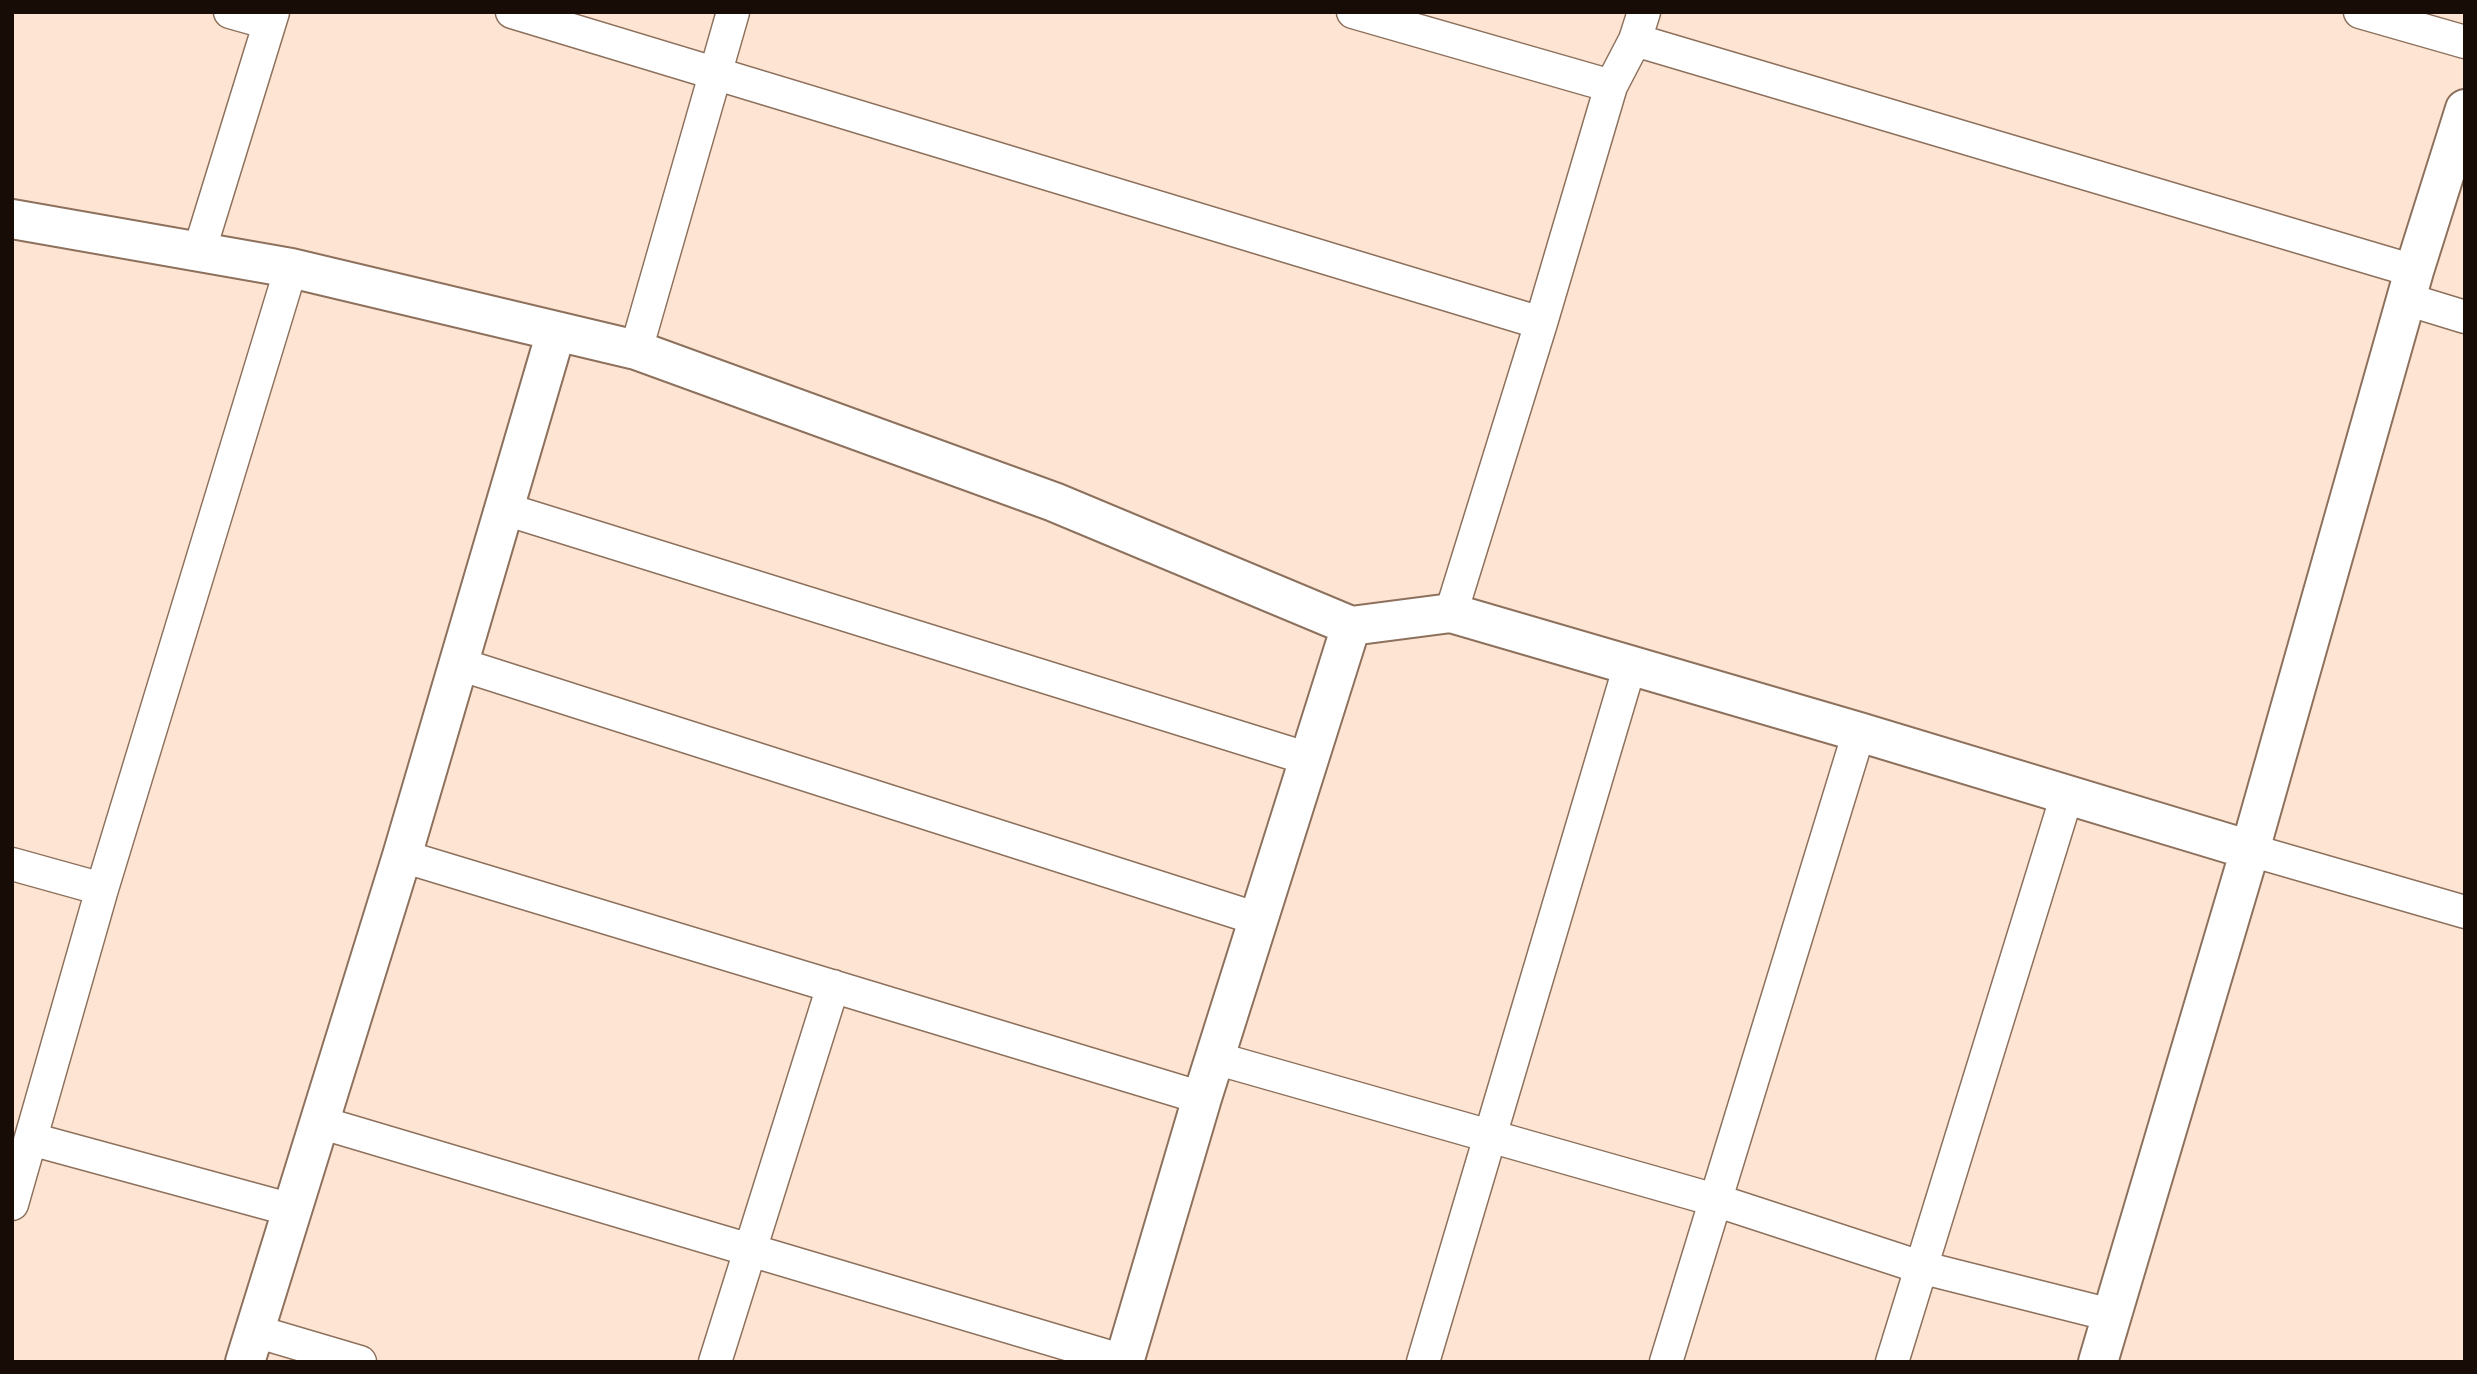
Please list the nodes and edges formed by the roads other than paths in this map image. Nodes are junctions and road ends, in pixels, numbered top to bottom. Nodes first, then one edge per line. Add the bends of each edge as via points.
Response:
1 (230, 12) edge
2 (512, 12) edge
3 (733, 12) edge
4 (1353, 12) edge
5 (2360, 12) edge
6 (271, 18) edge
7 (1640, 26) edge
8 (2465, 42) edge
9 (715, 73) junction
10 (1611, 86) junction
11 (2465, 109) edge
12 (12, 219) edge
13 (199, 252) junction
14 (290, 268) junction
15 (2410, 285) junction
16 (2465, 317) edge
17 (1541, 323) junction
18 (556, 332) junction
19 (636, 349) junction
20 (505, 509) junction
21 (1451, 613) junction
22 (1351, 626) junction
23 (459, 664) junction
24 (1630, 665) junction
25 (1859, 732) junction
26 (1309, 759) junction
27 (2067, 795) junction
28 (2250, 850) junction
29 (402, 856) junction
30 (12, 864) edge
31 (102, 889) junction
32 (2465, 912) edge
33 (1258, 919) junction
34 (833, 986) junction
35 (1215, 1058) junction
36 (1202, 1098) junction
37 (319, 1122) junction
38 (1490, 1136) junction
39 (31, 1139) junction
40 (1716, 1200) junction
41 (12, 1204) edge
42 (292, 1210) junction
43 (750, 1250) junction
44 (1920, 1267) junction
45 (2111, 1315) junction
46 (250, 1346) edge
47 (1124, 1361) edge
48 (360, 1362) edge
49 (715, 1362) edge
50 (1423, 1362) edge
51 (1666, 1362) edge
52 (1892, 1362) edge
53 (2098, 1362) edge

1 - 6 street
2 - 9 street
3 - 9 street
4 - 10 street
5 - 8 street
6 - 13 street
7 - 10 street
7 - 15 street
9 - 17 street
9 - 19 street
10 - 17 street
11 - 15 street
12 - 13 street
13 - 14 street
14 - 18 street
14 - 31 street
15 - 16 street
15 - 28 street
17 - 21 street
18 - 19 street
18 - 20 street
19 - 22 street via 1054,502
20 - 23 street
20 - 26 street
21 - 22 street
21 - 24 street
22 - 26 street
23 - 29 street
23 - 33 street
24 - 25 street
24 - 38 street
25 - 27 street
25 - 40 street
26 - 33 street
27 - 28 street
27 - 44 street
28 - 32 street
28 - 45 street
29 - 34 street
29 - 37 street
30 - 31 street
31 - 39 street
33 - 35 street
34 - 36 street
34 - 43 street
35 - 36 street
35 - 38 street
36 - 47 street
37 - 42 street
37 - 43 street
38 - 40 street
38 - 50 street
39 - 41 street
39 - 42 street
40 - 44 street
40 - 51 street
42 - 46 street
43 - 47 street
43 - 49 street
44 - 45 street
44 - 52 street
45 - 53 street
46 - 48 street

